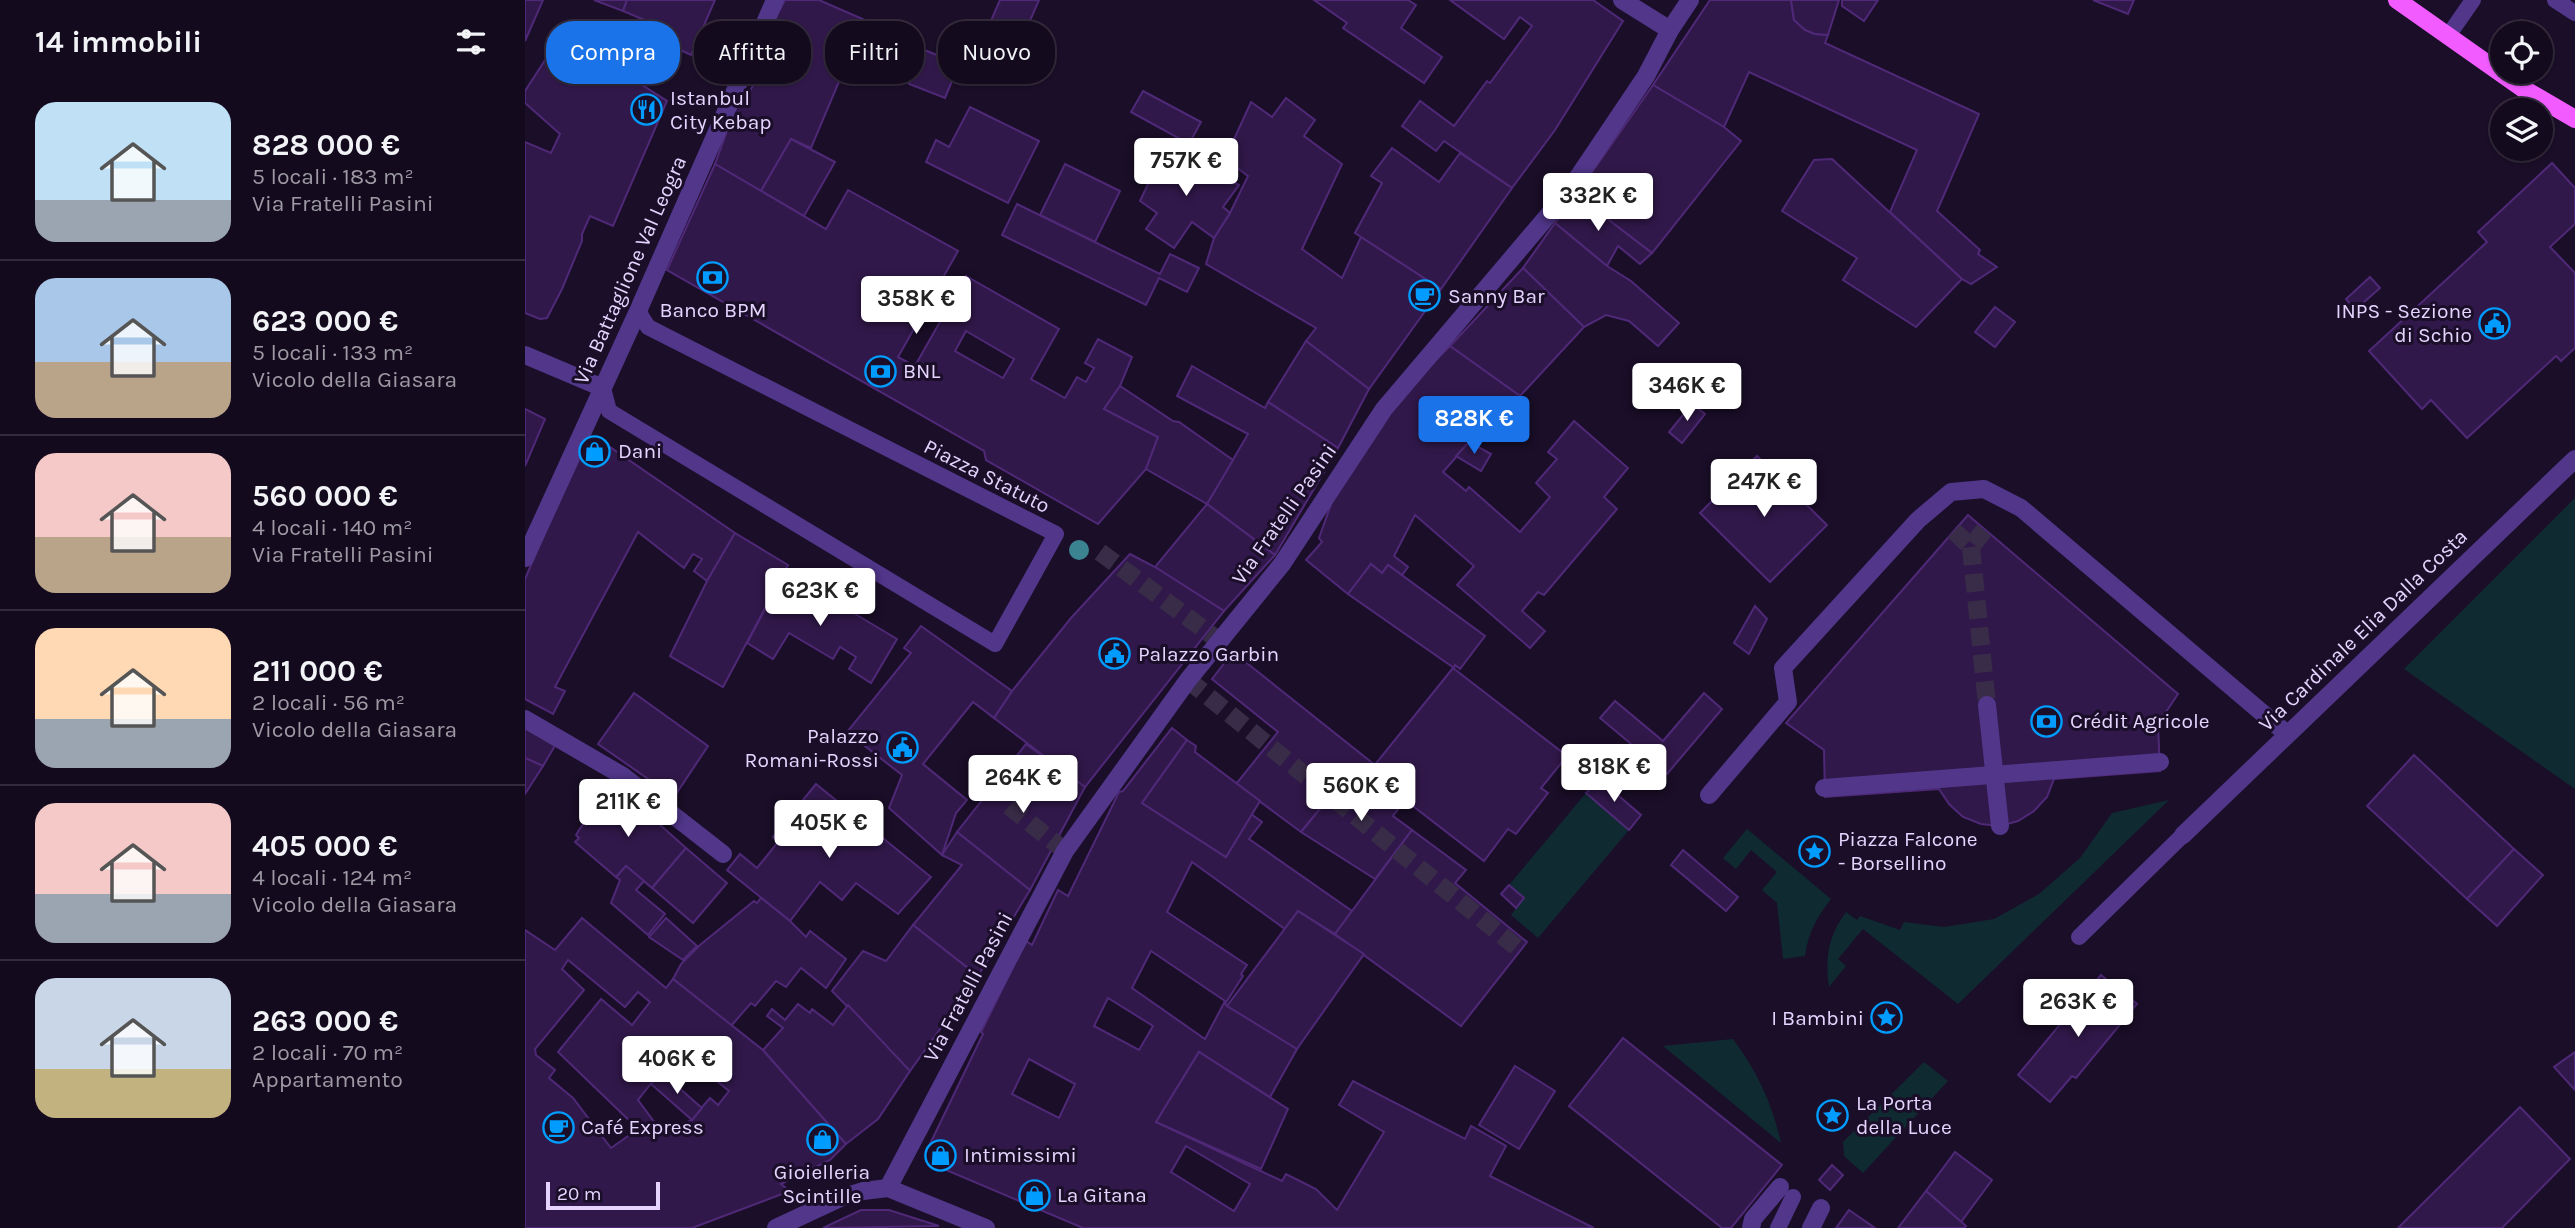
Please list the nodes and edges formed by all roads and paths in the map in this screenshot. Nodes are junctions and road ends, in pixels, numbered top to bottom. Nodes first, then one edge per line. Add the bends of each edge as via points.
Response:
1 (775, 0) edge
2 (1622, 0) edge
3 (1690, 0) edge
4 (2397, 0) edge
5 (2473, 0) edge
6 (2556, 0) edge
7 (2575, 13) edge
8 (1670, 30) junction
9 (2448, 36) junction
10 (2575, 120) edge
11 (638, 311) junction
12 (525, 355) edge
13 (603, 388) junction
14 (2575, 459) edge
15 (525, 558) edge
16 (1987, 705) tunnel mouth
17 (525, 719) edge
18 (2287, 734) junction
19 (2160, 762) dead end
20 (1994, 775) junction
21 (1824, 788) dead end
22 (1709, 795) dead end
23 (2000, 826) dead end
24 (2183, 835) joint
25 (723, 854) dead end
26 (2079, 937) dead end
27 (888, 1188) junction
28 (1786, 1192) joint
29 (1821, 1208) dead end
30 (775, 1228) edge
31 (986, 1228) edge
32 (1751, 1228) edge
33 (1778, 1228) edge
34 (1811, 1228) edge

1 - 11 street, Via Battaglione Val Leogra
2 - 8 street
3 - 8 street, Via Fratelli Pasini
4 - 9 main road
5 - 9 lane
6 - 7 lane
8 - 27 street, Via Fratelli Pasini via 1646,76 1568,192 1384,409 1282,564 1188,680 1065,851
9 - 10 main road
11 - 13 street, Via Battaglione Val Leogra
11 - 13 lane, Piazza Statuto via 648,327 1056,534 995,644 609,411
12 - 13 street
13 - 15 street, Via Battaglione Val Leogra
14 - 18 street, Via Cardinale Elia Dalla Costa
16 - 20 street
17 - 25 street via 623,776
18 - 22 street via 2021,508 1985,489 1951,492 1918,520 1783,668 1787,702
18 - 24 street, Via Cardinale Elia Dalla Costa
19 - 20 street
20 - 21 street
20 - 23 street
24 - 26 lane
27 - 30 street via 839,1198
27 - 31 street
28 - 32 street via 1753,1219
28 - 33 lane
29 - 34 street

